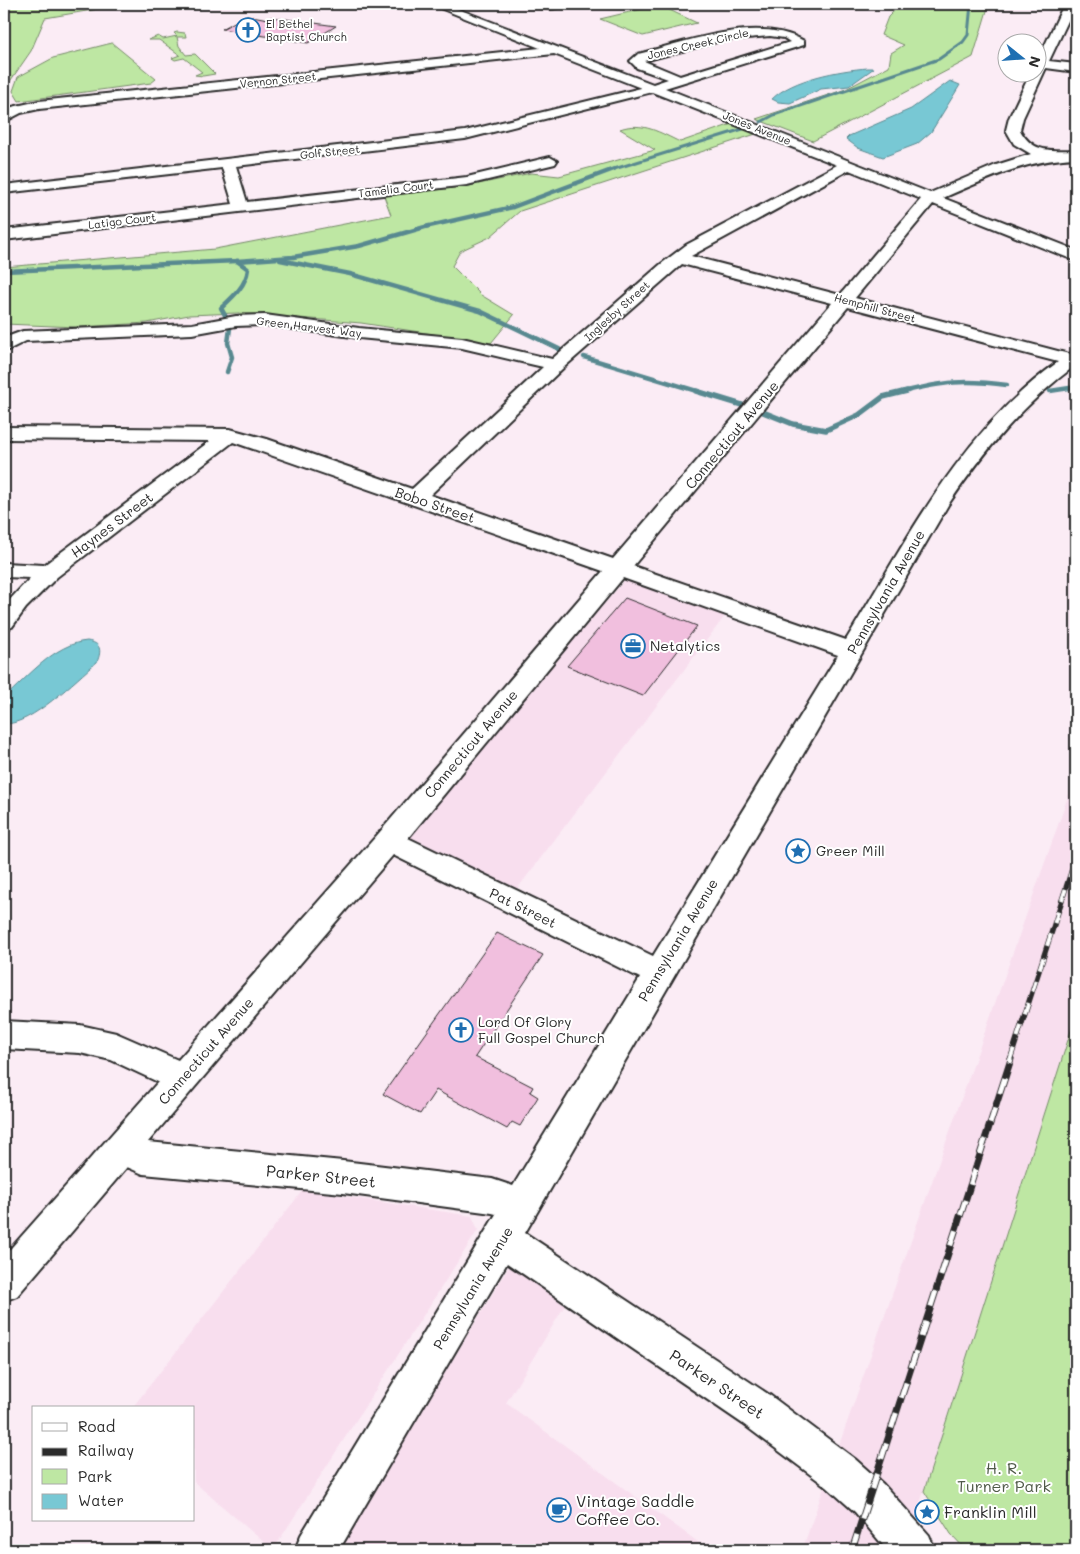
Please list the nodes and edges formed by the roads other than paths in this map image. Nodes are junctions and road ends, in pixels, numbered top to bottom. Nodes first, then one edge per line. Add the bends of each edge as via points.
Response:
1 (436, 4) edge
2 (538, 4) edge
3 (559, 4) edge
4 (1070, 4) edge
5 (554, 50) junction
6 (1048, 53) edge
7 (1048, 65) edge
8 (1076, 68) edge
9 (678, 79) junction
10 (1034, 82) edge
11 (652, 88) junction
12 (4, 118) edge
13 (1076, 154) edge
14 (1042, 155) junction
15 (550, 161) dead end
16 (228, 164) junction
17 (848, 165) junction
18 (4, 189) edge
19 (930, 198) junction
20 (241, 207) junction
21 (4, 235) edge
22 (1076, 256) edge
23 (679, 258) junction
24 (845, 300) junction
25 (4, 348) edge
26 (1074, 359) edge
27 (556, 365) junction
28 (4, 433) edge
29 (230, 435) junction
30 (415, 498) junction
31 (4, 570) edge
32 (619, 570) junction
33 (49, 572) junction
34 (4, 622) edge
35 (852, 651) junction
36 (389, 841) junction
37 (658, 973) junction
38 (4, 1035) edge
39 (183, 1078) junction
40 (124, 1144) junction
41 (522, 1206) junction
42 (502, 1239) junction
43 (4, 1283) edge
44 (316, 1550) edge
45 (914, 1550) edge

1 - 5 street, Jones Avenue
2 - 3 street
4 - 6 street
5 - 11 street, Jones Avenue
5 - 12 street, Vernon Street via 39,106 17,110
7 - 8 street
9 - 9 street, Jones Creek Circle via 636,61 751,32 774,33 800,43
9 - 11 street, Jones Creek Circle
10 - 14 street via 1013,130 1019,141
11 - 16 street, Golf Street via 543,118 465,135
11 - 17 street, Jones Avenue
13 - 14 street
14 - 19 street via 1024,159
15 - 20 street, Tamelia Court via 467,181
16 - 18 street, Golf Street
16 - 20 street
17 - 19 street, Jones Avenue
17 - 23 street, Inglesby Street
19 - 22 street, Jones Avenue
19 - 24 street, Connecticut Avenue
20 - 21 street, Latigo Court
23 - 24 street, Hemphill Street
23 - 27 street, Inglesby Street
24 - 26 street, Hemphill Street
24 - 32 street, Connecticut Avenue
25 - 27 street, Green Harvest Way via 23,336 192,329 236,321 265,320 462,343
26 - 35 street, Pennsylvania Avenue via 1019,401 974,452 934,508
27 - 30 street, Inglesby Street
28 - 29 street, Bobo Street
29 - 30 street, Bobo Street
29 - 33 street, Haynes Street
30 - 32 street, Bobo Street
31 - 33 street
32 - 35 street, Bobo Street
32 - 36 street, Connecticut Avenue
33 - 34 street, Haynes Street
35 - 37 street, Pennsylvania Avenue
36 - 37 street, Pat Street
36 - 39 street, Connecticut Avenue
37 - 41 street, Pennsylvania Avenue
38 - 39 street via 80,1039 116,1047
39 - 40 street, Connecticut Avenue
40 - 41 street, Parker Street via 143,1158 343,1177 492,1196
40 - 43 street, Connecticut Avenue
41 - 42 street, Pennsylvania Avenue
42 - 44 street, Pennsylvania Avenue
42 - 45 street, Parker Street via 757,1410 841,1472 869,1498

